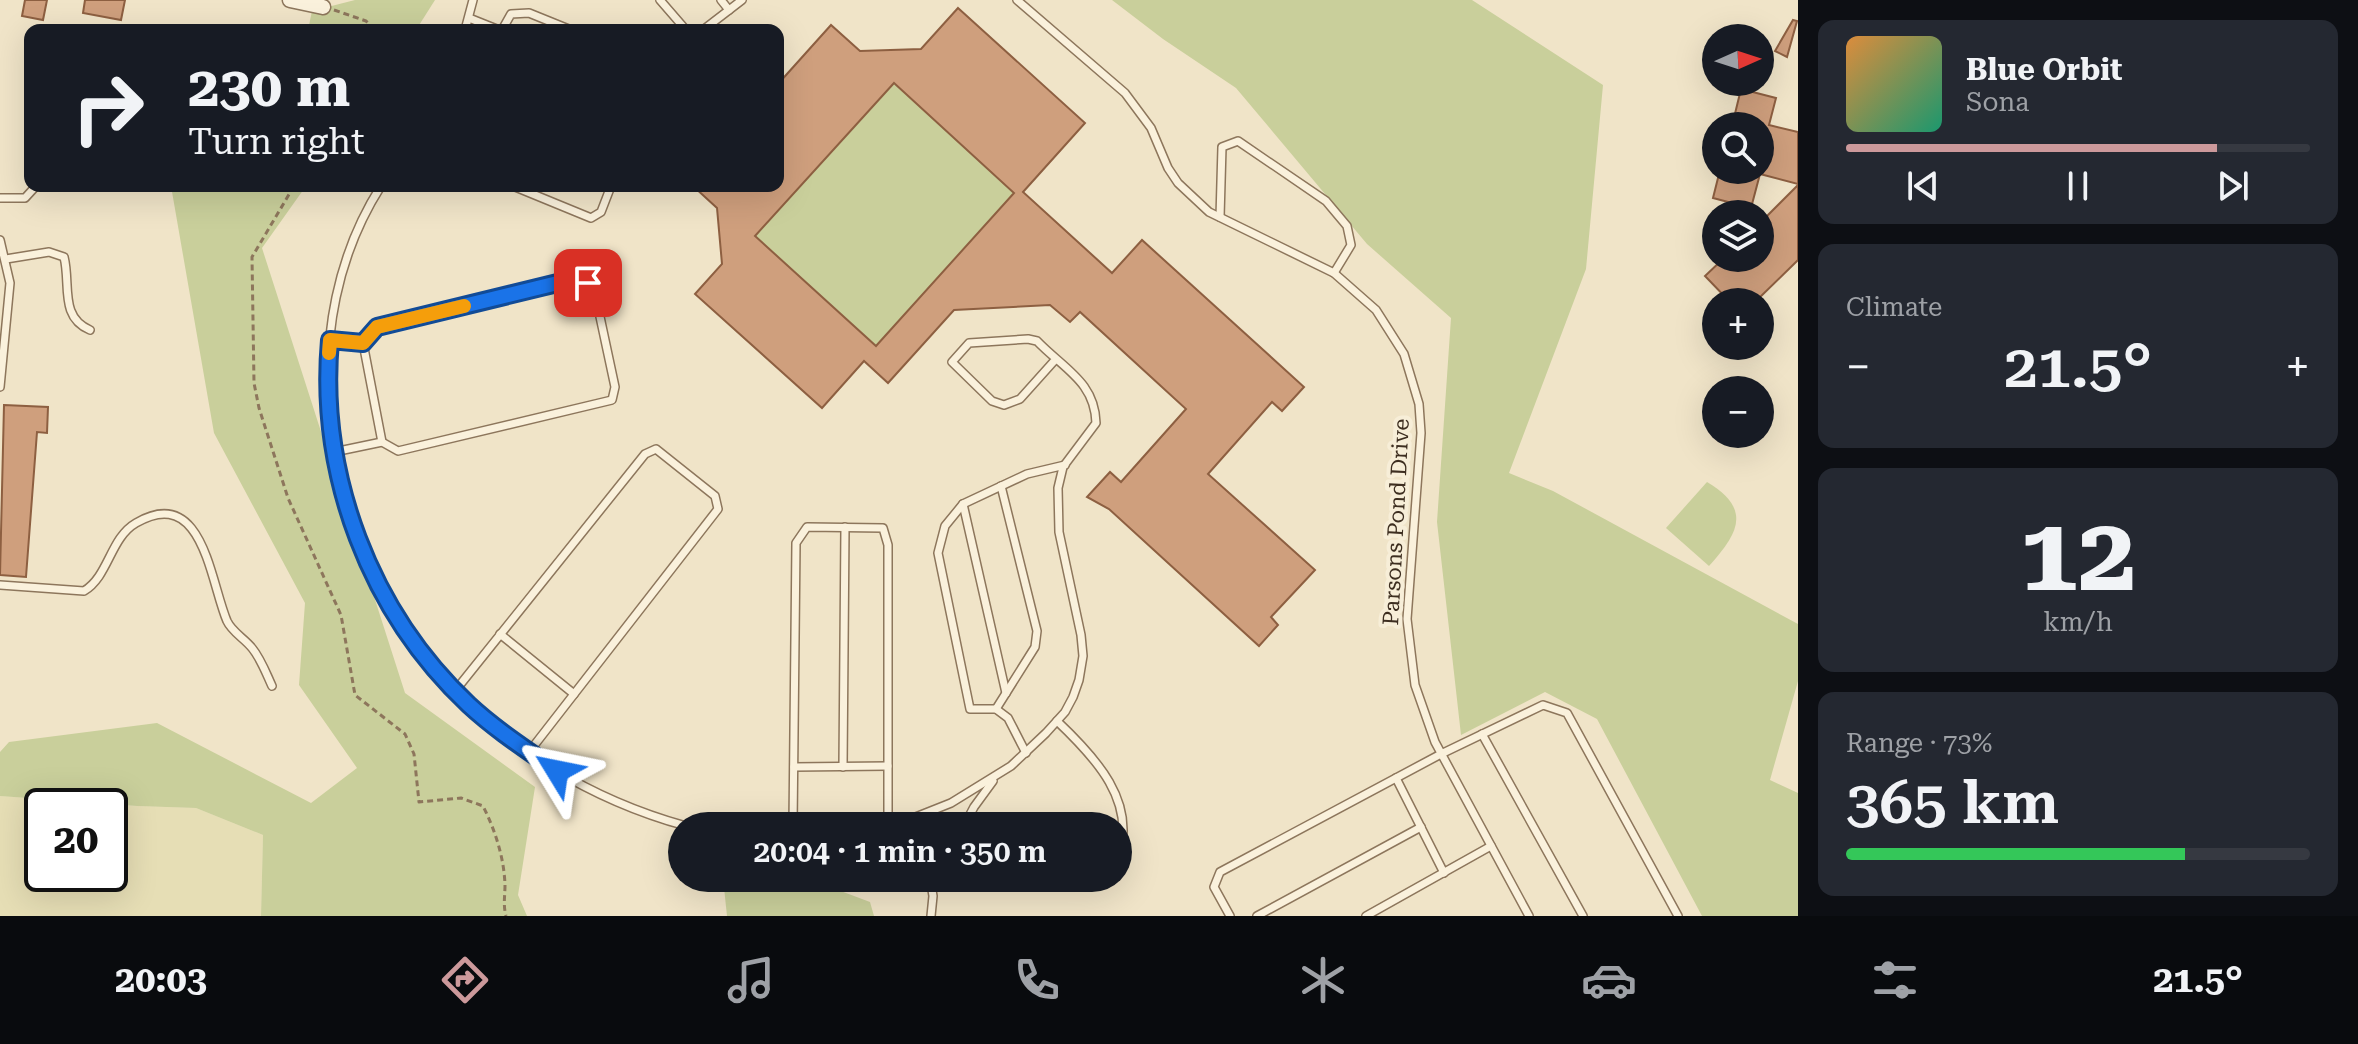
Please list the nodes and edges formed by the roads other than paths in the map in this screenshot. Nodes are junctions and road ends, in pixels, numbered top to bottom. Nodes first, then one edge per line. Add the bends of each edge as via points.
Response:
1 (290, 0) edge
2 (473, 0) edge
3 (660, 0) edge
4 (721, 0) edge
5 (742, 0) edge
6 (1017, 0) edge
7 (323, 7) road end
8 (729, 10) junction
9 (469, 18) junction
10 (467, 24) edge
11 (484, 24) edge
12 (504, 24) edge
13 (556, 24) edge
14 (678, 24) edge
15 (711, 24) edge
16 (30, 192) edge
17 (377, 192) edge
18 (528, 192) edge
19 (609, 192) edge
20 (0, 198) edge
21 (1220, 217) junction
22 (0, 240) edge
23 (6, 259) junction
24 (1334, 273) junction
25 (90, 330) dead end
26 (330, 340) junction
27 (363, 343) junction
28 (1055, 360) junction
29 (0, 387) edge
30 (382, 442) junction
31 (334, 452) junction
32 (1065, 465) junction
33 (1001, 486) junction
34 (963, 504) junction
35 (845, 527) junction
36 (0, 585) edge
37 (500, 634) junction
38 (272, 686) dead end
39 (455, 691) junction
40 (1006, 693) junction
41 (574, 694) junction
42 (996, 709) junction
43 (1057, 721) junction
44 (1482, 734) junction
45 (529, 752) junction
46 (1026, 753) junction
47 (1441, 754) junction
48 (888, 766) junction
49 (794, 767) junction
50 (843, 767) junction
51 (997, 776) junction
52 (1396, 778) junction
53 (793, 812) edge
54 (890, 812) edge
55 (927, 812) edge
56 (971, 812) edge
57 (1121, 812) edge
58 (668, 820) edge
59 (1421, 827) junction
60 (1491, 846) junction
61 (1444, 873) junction
62 (932, 892) edge
63 (931, 916) edge
64 (1230, 916) edge
65 (1257, 916) edge
66 (1366, 916) edge
67 (1529, 916) edge
68 (1583, 916) edge
69 (1678, 916) edge

1 - 7 street
2 - 9 lane
3 - 14 lane
4 - 8 lane
5 - 8 lane
6 - 21 lane, Parsons Pond Drive via 1125,93 1151,128 1178,183
8 - 15 lane
9 - 10 lane
9 - 11 lane
12 - 13 lane via 511,14 529,13
16 - 20 lane via 25,198
17 - 26 lane via 347,255
18 - 19 lane via 591,218 601,212
21 - 24 lane, Parsons Pond Drive
21 - 24 lane via 1222,147 1238,141 1326,201 1347,226 1351,245
22 - 23 lane
23 - 25 lane via 49,252 64,257 70,315
23 - 29 lane via 10,302
24 - 47 lane, Parsons Pond Drive via 1392,331 1419,404 1407,619 1423,714
26 - 27 lane
26 - 31 lane
27 - 30 lane
27 - 30 lane via 377,327 574,279 588,283 596,298 615,387 612,400 398,451
28 - 28 lane via 1020,399 1004,405 992,401 952,362 969,343 1028,339
28 - 32 lane via 1084,385 1096,407 1096,423
30 - 31 lane
31 - 39 lane via 348,512 377,583 418,648
32 - 33 lane
32 - 43 lane via 1058,488 1059,532 1083,656 1073,697
33 - 34 lane
33 - 40 lane via 1037,631 1035,647
34 - 40 lane
34 - 42 lane via 945,526 938,553 970,709
35 - 48 lane via 883,528 888,545
35 - 49 lane via 807,527 796,543
35 - 50 lane
36 - 38 lane via 84,591 95,583 133,525 158,517 179,518 199,537 228,622 255,651
37 - 39 lane
37 - 41 lane
37 - 41 lane via 645,454 656,449 715,496 718,509
39 - 45 lane
40 - 42 lane
41 - 45 lane
42 - 46 lane via 1008,718
43 - 46 lane
43 - 57 lane via 1102,770
44 - 47 lane
44 - 68 lane
44 - 69 lane via 1543,705 1567,713
45 - 58 lane via 589,790
46 - 51 lane
47 - 52 lane
47 - 60 lane, Parsons Pond Drive
48 - 50 lane
48 - 54 lane
49 - 50 lane
49 - 53 lane
51 - 55 lane
51 - 56 lane
52 - 59 lane
52 - 64 lane via 1220,872 1214,887
59 - 61 lane
59 - 65 lane
60 - 61 lane
60 - 67 lane, Parsons Pond Drive
61 - 66 lane
62 - 63 lane

